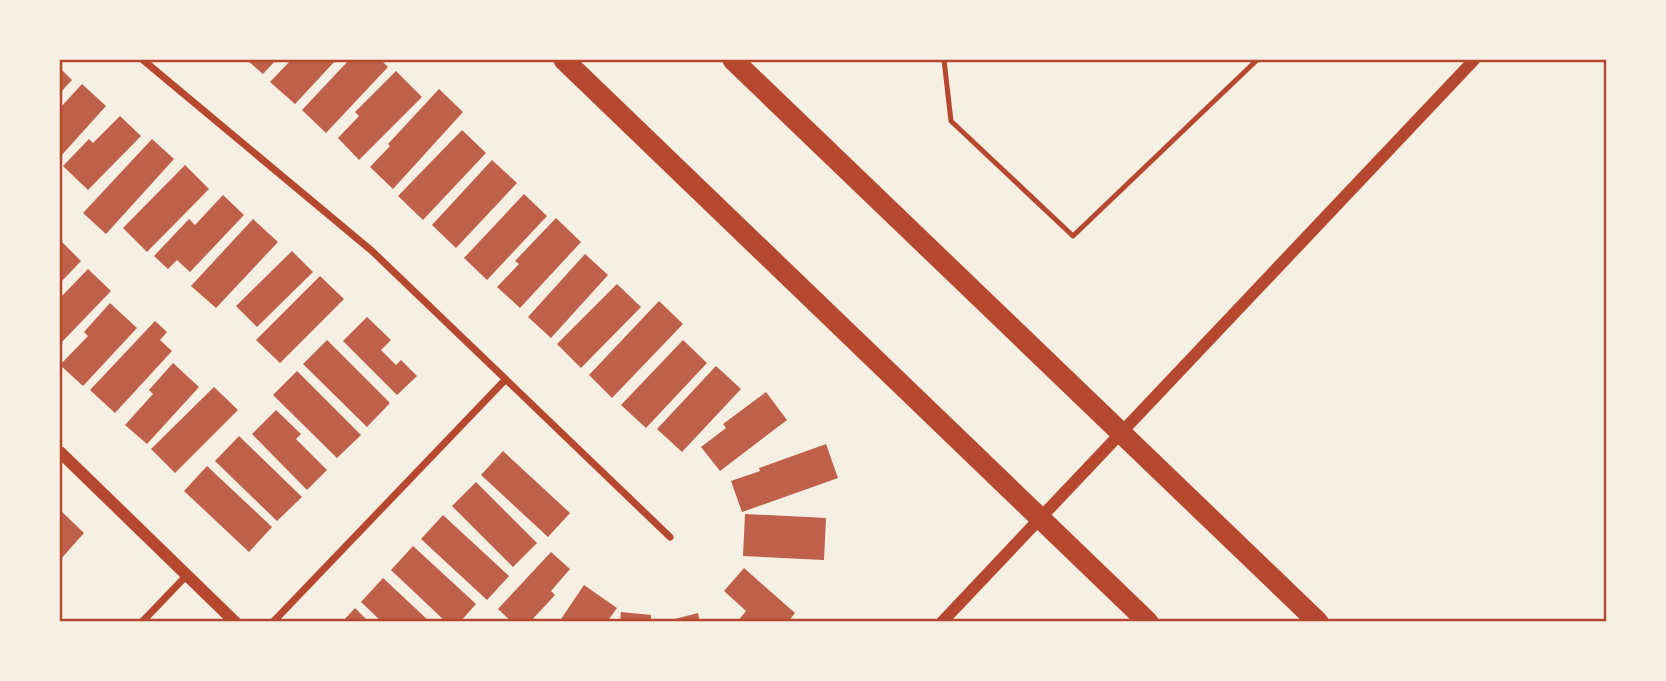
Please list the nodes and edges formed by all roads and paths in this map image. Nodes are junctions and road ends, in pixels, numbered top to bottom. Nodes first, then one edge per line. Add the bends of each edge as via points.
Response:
1 (144, 60) edge
2 (564, 60) edge
3 (733, 60) edge
4 (944, 60) edge
5 (1257, 60) edge
6 (1474, 60) edge
7 (505, 380) junction
8 (60, 452) edge
9 (670, 537) dead end
10 (187, 575) junction
11 (142, 621) edge
12 (235, 621) edge
13 (273, 621) edge
14 (942, 621) edge
15 (1148, 621) edge
16 (1318, 621) edge

1 - 7 street via 372,251
2 - 15 highway
3 - 16 highway
4 - 5 lane via 951,121 1073,236
6 - 14 street
7 - 9 street
7 - 13 street
8 - 10 street
10 - 11 street
10 - 12 street

